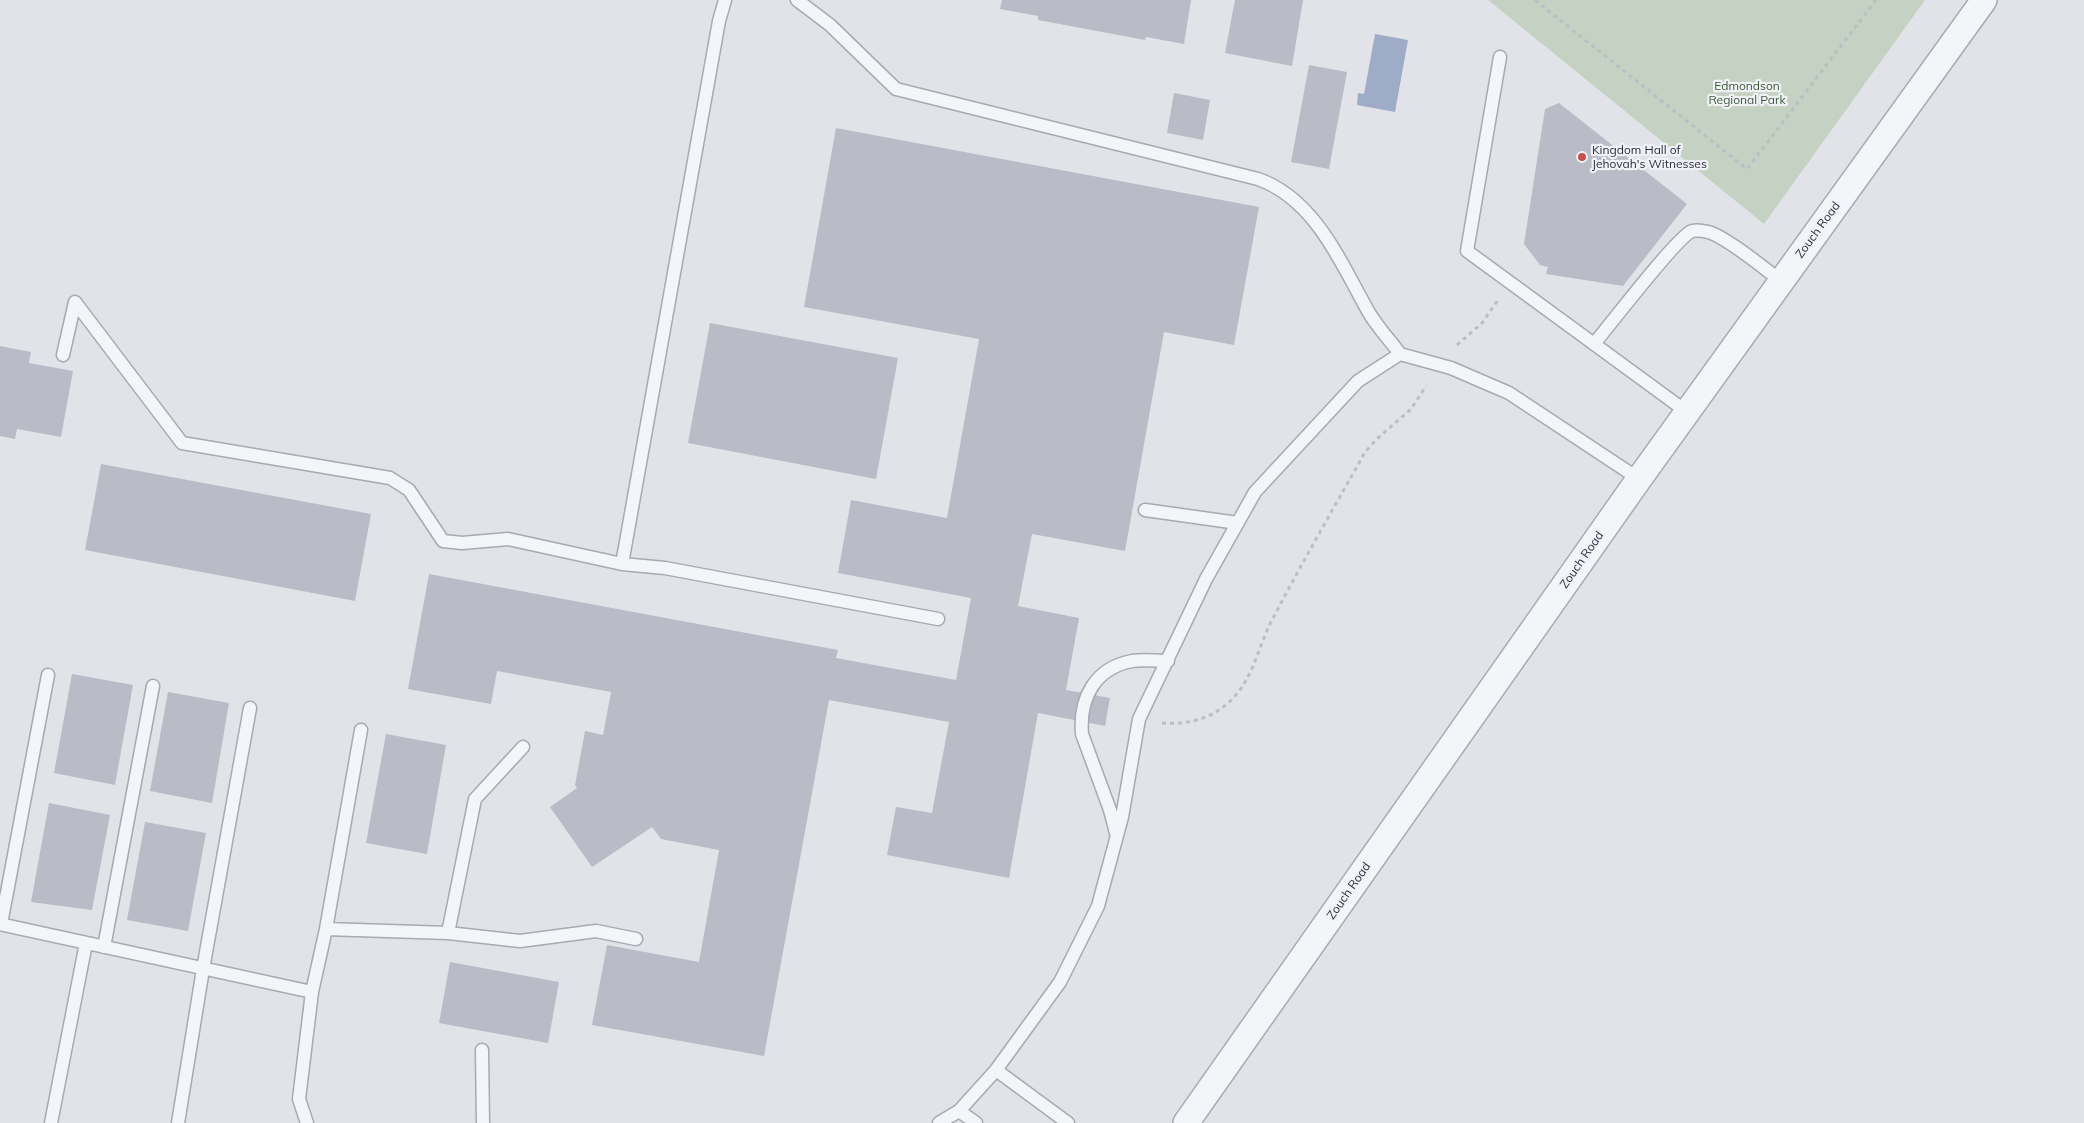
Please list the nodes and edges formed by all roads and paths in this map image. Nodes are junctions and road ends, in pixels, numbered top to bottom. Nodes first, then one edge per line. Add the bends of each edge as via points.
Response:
1 (725, 0) edge
2 (797, 0) edge
3 (1535, 0) edge
4 (1876, 0) edge
5 (1984, 0) edge
6 (1500, 57) dead end
7 (1781, 281) junction
8 (1510, 283) junction
9 (1594, 344) junction
10 (1400, 354) junction
11 (62, 355) dead end
12 (1442, 366) junction
13 (1687, 412) junction
14 (1639, 478) junction
15 (1145, 510) dead end
16 (1238, 523) junction
17 (622, 564) junction
18 (938, 619) dead end
19 (1168, 661) junction
20 (48, 675) dead end
21 (153, 686) dead end
22 (250, 708) dead end
23 (1139, 718) junction
24 (361, 730) dead end
25 (523, 747) dead end
26 (1117, 836) junction
27 (1, 924) edge
28 (326, 929) junction
29 (448, 933) junction
30 (636, 939) dead end
31 (86, 943) junction
32 (104, 947) junction
33 (203, 968) junction
34 (312, 992) junction
35 (482, 1050) dead end
36 (996, 1070) junction
37 (959, 1111) junction
38 (51, 1123) edge
39 (178, 1123) edge
40 (306, 1123) edge
41 (483, 1123) edge
42 (939, 1123) edge
43 (976, 1123) edge
44 (1068, 1123) edge
45 (1186, 1123) edge

1 - 17 lane
2 - 10 lane via 830,26 896,89 1275,185 1318,228 1338,256 1370,314
3 - 4 path via 1747,169
5 - 7 street, Zouch Road
6 - 8 lane via 1467,251
7 - 9 lane via 1722,239 1707,231 1692,231 1650,275
7 - 13 street, Zouch Road
8 - 9 lane
8 - 12 path via 1482,323 1457,345
9 - 13 lane
10 - 12 lane
10 - 16 lane via 1358,381 1255,492
11 - 17 lane via 75,302 182,443 390,478 409,490 443,541 508,540
12 - 14 lane via 1509,392
12 - 23 path via 1411,409 1365,452 1273,619 1235,696 1212,715 1193,722 1163,723
13 - 14 street, Zouch Road
14 - 45 street, Zouch Road
15 - 16 lane
16 - 19 lane via 1206,579
17 - 18 lane via 665,568
19 - 23 lane
19 - 26 lane via 1133,661 1113,667 1094,683 1087,694 1081,721 1082,734
20 - 27 lane
21 - 32 lane
22 - 33 lane
23 - 26 lane
24 - 28 lane
25 - 29 lane via 475,799
26 - 36 lane via 1098,906 1060,982
27 - 31 lane
28 - 29 lane
28 - 34 lane
29 - 30 lane via 520,941 596,931
31 - 32 lane
31 - 38 lane
32 - 33 lane
33 - 34 lane
33 - 39 lane
34 - 40 lane via 298,1099
35 - 41 lane
36 - 37 lane
36 - 44 lane
37 - 42 lane
37 - 43 lane

